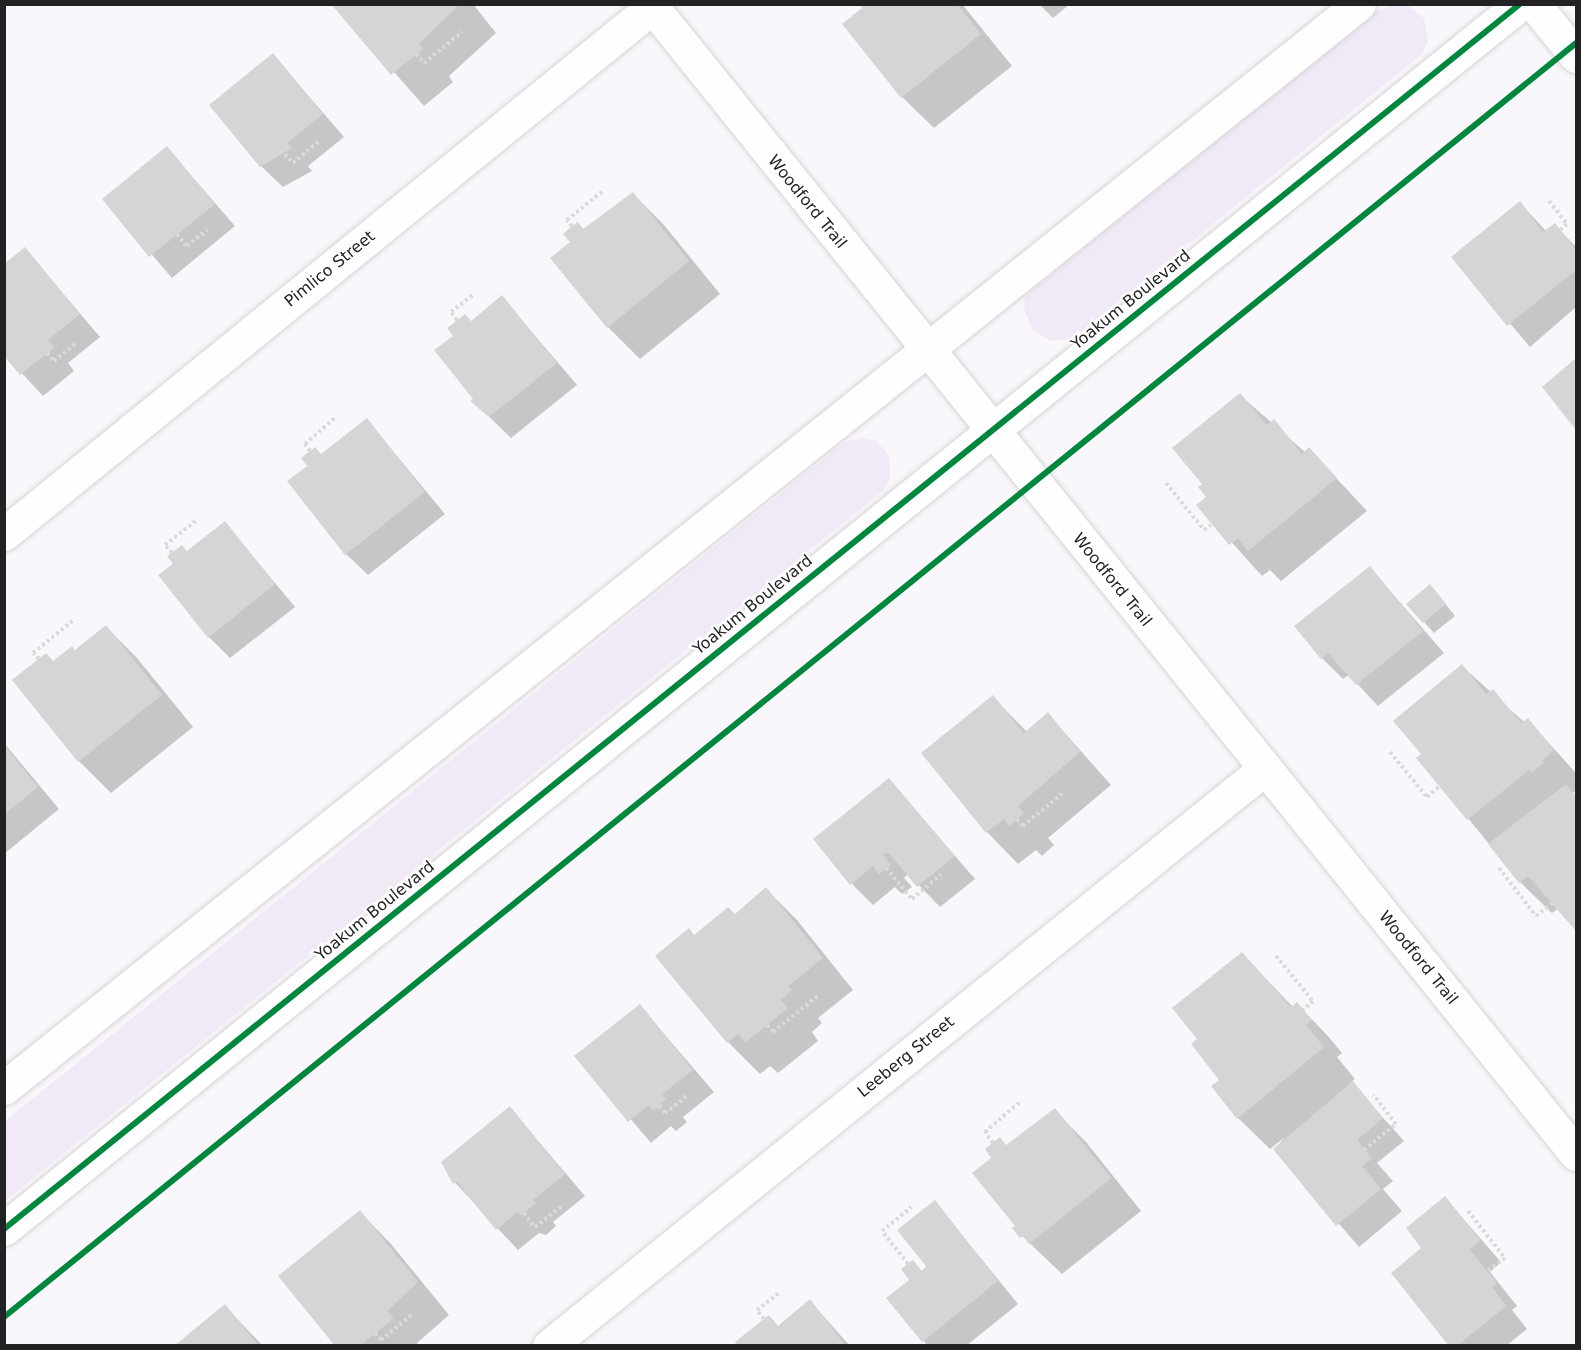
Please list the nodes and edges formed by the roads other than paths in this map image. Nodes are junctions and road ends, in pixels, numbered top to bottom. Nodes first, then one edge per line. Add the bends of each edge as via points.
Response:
1 (1359, 4) edge
2 (1520, 4) edge
3 (1534, 4) edge
4 (653, 6) edge
5 (1576, 56) edge
6 (926, 351) junction
7 (990, 430) junction
8 (4, 534) edge
9 (1264, 769) junction
10 (4, 1088) edge
11 (1576, 1154) edge
12 (4, 1229) edge
13 (549, 1346) edge

1 - 6 street
2 - 7 street, Yoakum Boulevard
3 - 5 street
4 - 6 street, Woodford Trail
4 - 8 street, Pimlico Street
6 - 7 street, Woodford Trail
6 - 10 street
7 - 9 street, Woodford Trail
7 - 12 street, Yoakum Boulevard
9 - 11 street, Woodford Trail
9 - 13 street, Leeberg Street

